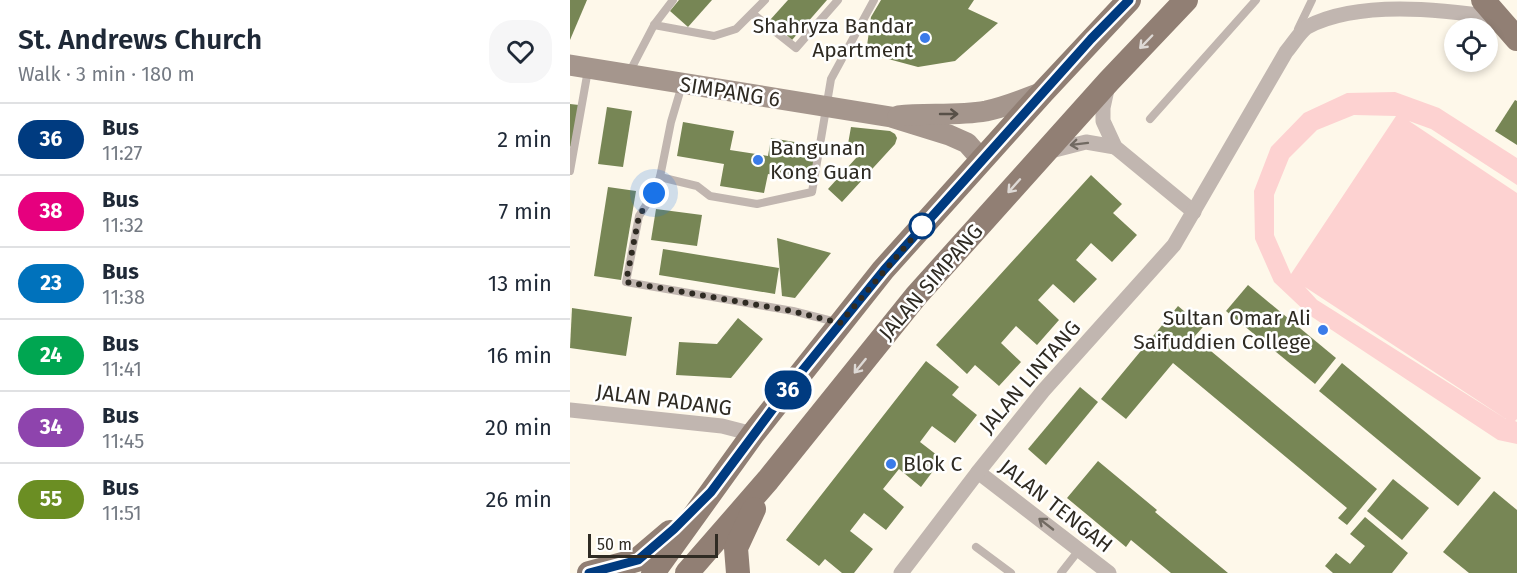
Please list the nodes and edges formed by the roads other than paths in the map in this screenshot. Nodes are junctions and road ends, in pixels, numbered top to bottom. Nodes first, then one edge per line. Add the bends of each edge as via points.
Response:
1 (673, 0) edge
2 (765, 0) edge
3 (838, 0) edge
4 (874, 0) edge
5 (1129, 0) edge
6 (1186, 0) edge
7 (1256, 0) edge
8 (1312, 0) edge
9 (1490, 9) edge
10 (753, 14) junction
11 (654, 25) junction
12 (1517, 39) edge
13 (1286, 52) junction
14 (579, 66) edge
15 (628, 74) junction
16 (1109, 81) junction
17 (683, 84) junction
18 (1043, 92) junction
19 (825, 108) junction
20 (891, 117) junction
21 (1150, 119) dead end
22 (1115, 147) junction
23 (1045, 153) junction
24 (982, 160) junction
25 (570, 171) edge
26 (660, 177) junction
27 (1194, 212) junction
28 (840, 323) junction
29 (570, 410) edge
30 (753, 434) junction
31 (978, 472) junction
32 (768, 480) junction
33 (711, 492) junction
34 (976, 547) dead end
35 (1079, 550) junction
36 (589, 573) edge
37 (653, 573) edge
38 (687, 573) edge
39 (738, 573) edge
40 (902, 573) edge
41 (1011, 573) edge
42 (1061, 573) edge
43 (1109, 573) edge

1 - 11 lane
2 - 10 lane
3 - 10 lane via 796,48
4 - 19 lane via 831,79
5 - 18 main road, JALAN SIMPANG
6 -> 16 main road, JALAN SIMPANG
7 - 21 lane
8 - 13 lane, JALAN LINTANG
9 - 12 main road
9 - 13 street, JALAN LINTANG via 1374,3 1324,16 1306,28
10 - 11 lane via 736,29 714,36
11 - 15 lane
13 - 27 street, JALAN LINTANG
14 - 15 street, SIMPANG 6
14 - 25 lane
15 - 17 street, SIMPANG 6
16 - 22 street via 1103,120
16 - 23 main road, JALAN SIMPANG
17 - 19 street, SIMPANG 6
17 - 26 lane
20 -> 18 street, SIMPANG 6 via 988,111
18 - 24 main road, JALAN SIMPANG
19 - 20 street, SIMPANG 6
19 - 26 lane via 812,192 757,204 710,196 697,186
20 - 24 street, SIMPANG 6 via 967,143
22 -> 23 street via 1086,142
22 - 27 street
23 -> 32 main road, JALAN SIMPANG via 916,296
24 - 28 main road, JALAN SIMPANG
26 - 28 lane via 639,216 626,282
27 - 31 street, JALAN LINTANG via 1174,245 1043,391
28 - 30 main road, JALAN SIMPANG
29 - 30 street, JALAN PADANG via 722,426
30 - 33 main road, JALAN SIMPANG
35 -> 31 street, JALAN TENGAH
31 - 40 street, JALAN LINTANG
32 - 38 main road, JALAN SIMPANG
32 - 39 main road via 736,548
33 - 36 main road via 638,560
33 - 37 main road, JALAN SIMPANG
34 - 41 lane
35 - 42 lane
35 - 43 street, JALAN TENGAH

